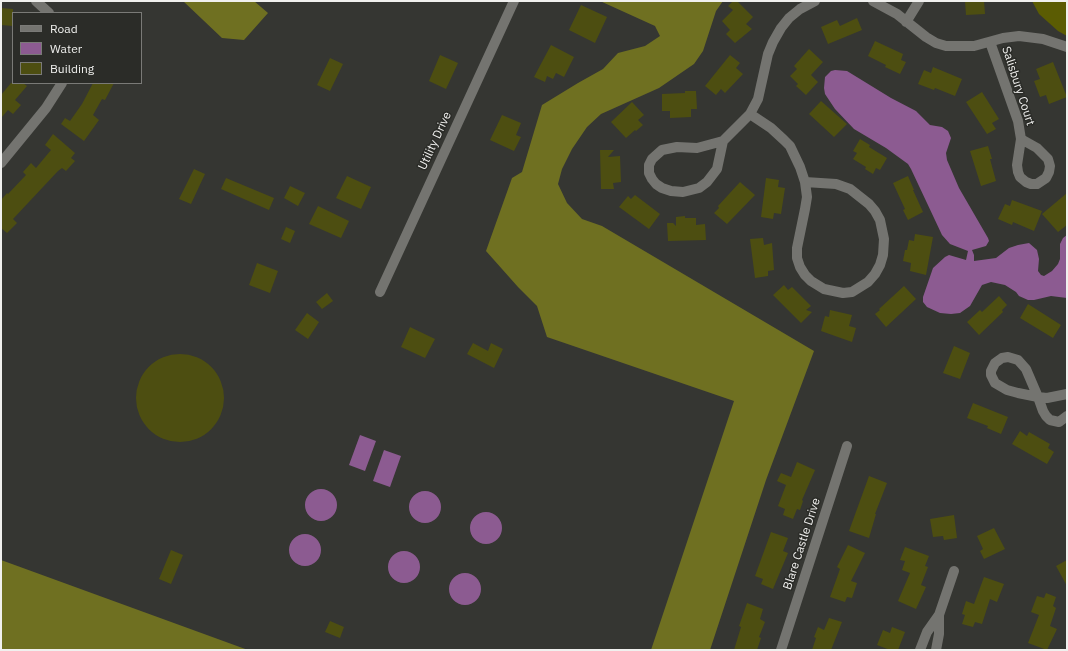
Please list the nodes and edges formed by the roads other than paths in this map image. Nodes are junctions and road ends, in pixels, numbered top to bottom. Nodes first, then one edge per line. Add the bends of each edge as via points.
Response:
1 (36, 1) edge
2 (514, 1) edge
3 (815, 1) edge
4 (873, 1) edge
5 (919, 1) edge
6 (47, 12) edge
7 (906, 22) junction
8 (990, 42) junction
9 (1067, 47) edge
10 (61, 84) edge
11 (750, 114) junction
12 (1022, 139) dead end
13 (723, 141) junction
14 (1, 163) edge
15 (805, 182) junction
16 (380, 292) dead end
17 (1067, 394) edge
18 (1038, 397) junction
19 (1067, 416) edge
20 (847, 446) dead end
21 (954, 571) dead end
22 (939, 615) junction
23 (781, 650) edge
24 (920, 650) edge
25 (936, 650) edge

1 - 6 street
2 - 16 street, Utility Drive
3 - 11 street via 789,18 777,35 768,54 758,99
4 - 7 street
5 - 7 street
7 - 8 street via 936,43 946,46 974,46
8 - 9 street via 1011,37 1030,37
8 - 12 street, Salisbury Court via 1015,111
10 - 14 street via 46,108
11 - 13 street
11 - 15 street via 772,128 790,146
13 - 13 street via 697,148 677,147 662,150 652,159 649,173 656,184 671,191 683,192 699,188 717,169
15 - 15 street via 805,208 797,248 800,267 811,281 824,289 843,294 852,292 868,282 880,265 884,239 880,220 869,204 850,189 836,184
17 - 18 street
18 - 18 street via 1026,369 1018,360 1008,357 995,363 991,371 995,383 1008,390
18 - 19 street via 1043,411 1050,420 1059,422
20 - 23 street, Blare Castle Drive
21 - 22 street
22 - 24 street
22 - 25 street

